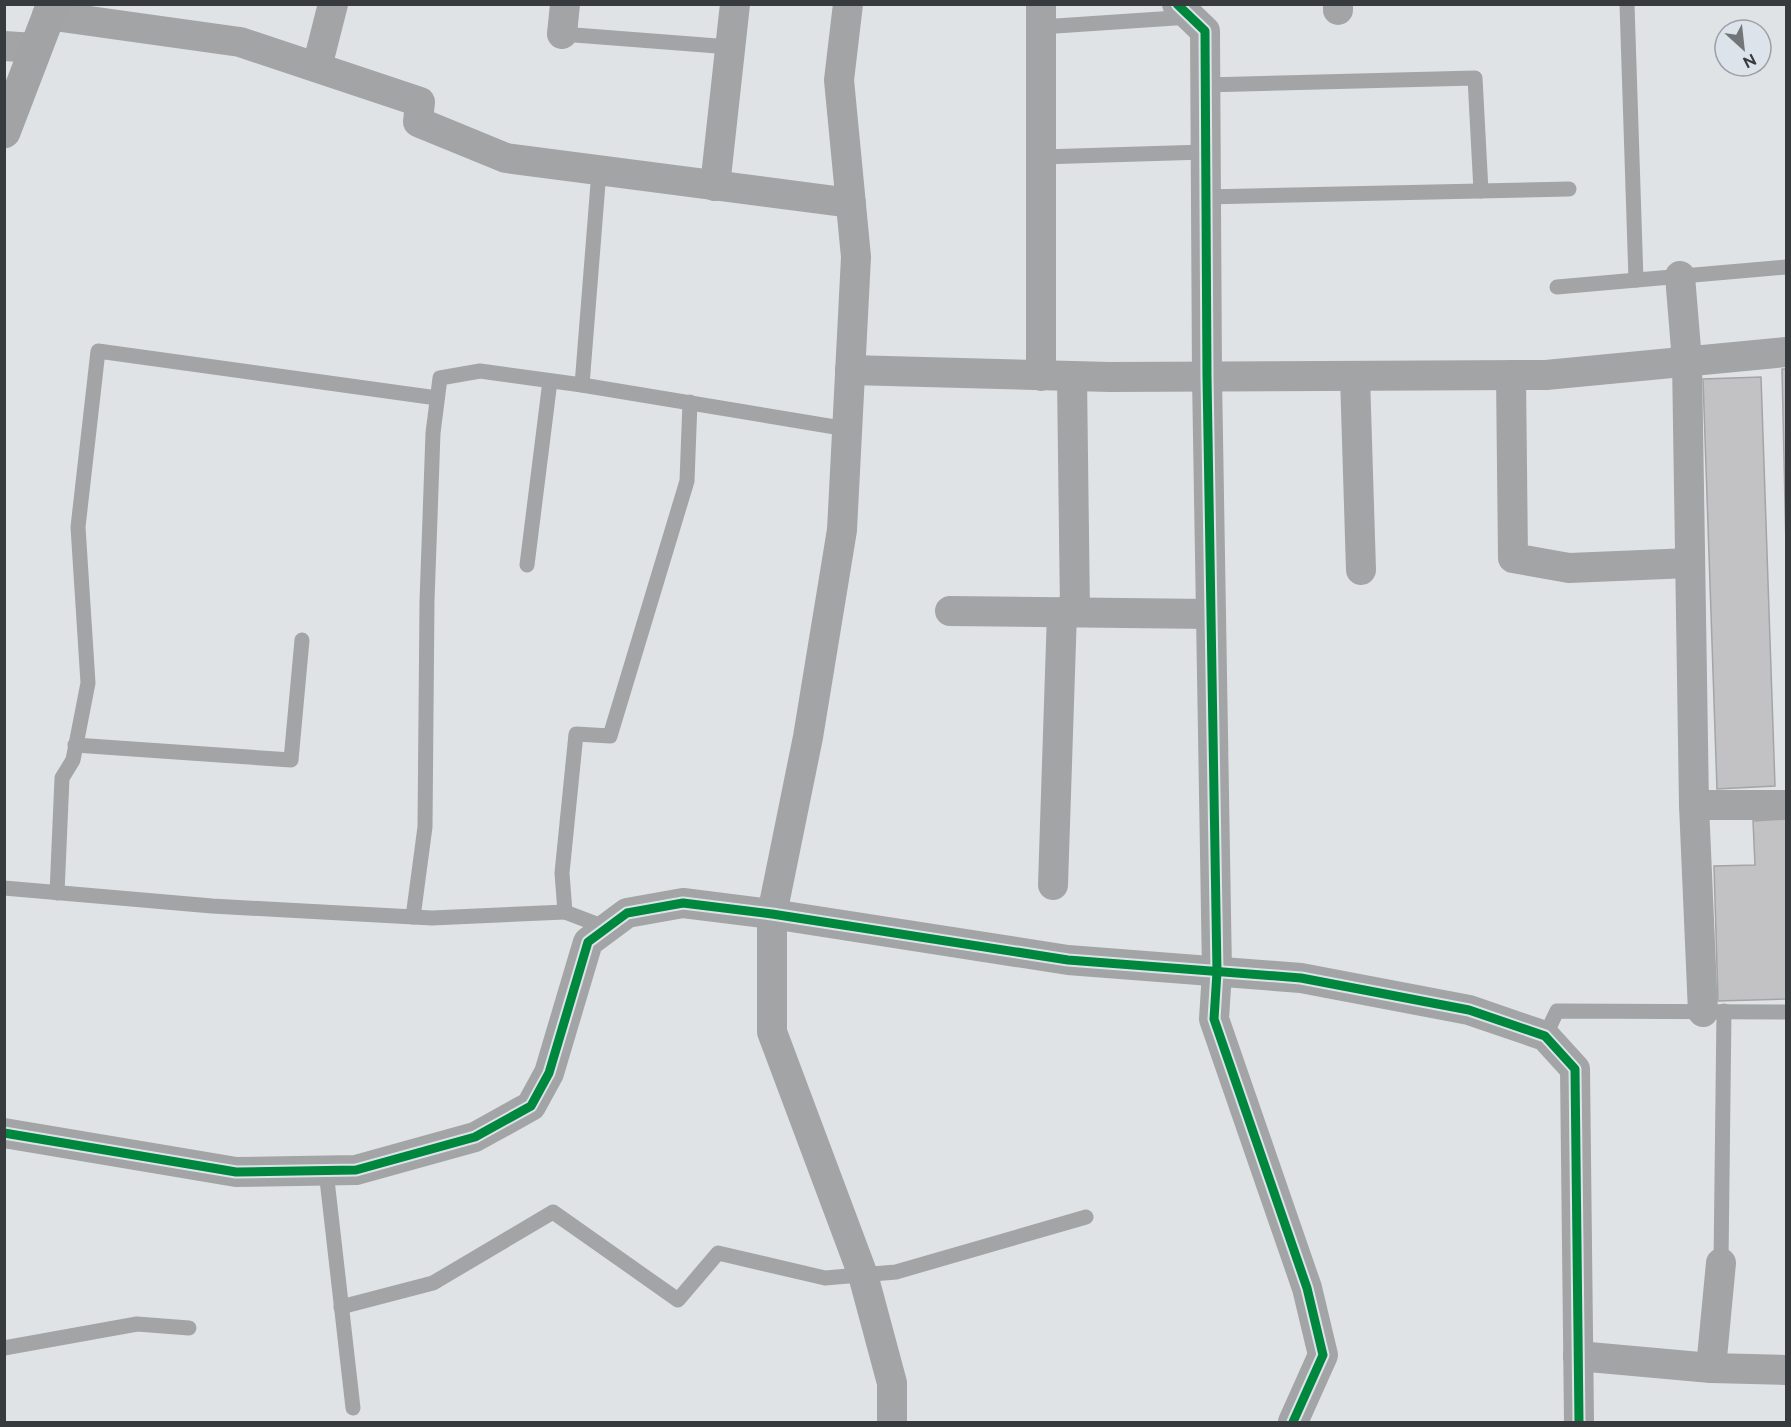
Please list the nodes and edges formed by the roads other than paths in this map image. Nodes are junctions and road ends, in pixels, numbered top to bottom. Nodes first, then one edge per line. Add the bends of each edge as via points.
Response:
1 (333, 4) edge
2 (565, 4) edge
3 (735, 4) edge
4 (848, 4) edge
5 (1627, 4) edge
6 (50, 10) edge
7 (1183, 11) edge
8 (1041, 16) edge
9 (562, 34) joint
10 (20, 47) edge
11 (730, 47) junction
12 (317, 67) junction
13 (1204, 86) junction
14 (4, 132) edge
15 (1206, 152) junction
16 (1041, 157) junction
17 (599, 171) junction
18 (715, 186) junction
19 (1569, 189) dead end
20 (1481, 191) junction
21 (1205, 197) junction
22 (851, 203) junction
23 (1786, 267) edge
24 (1680, 276) junction
25 (1636, 280) junction
26 (1557, 287) dead end
27 (1786, 352) edge
28 (1687, 361) junction
29 (850, 370) junction
30 (1511, 375) junction
31 (1041, 376) junction
32 (1355, 376) junction
33 (1072, 377) junction
34 (1207, 377) junction
35 (550, 381) junction
36 (582, 385) junction
37 (437, 398) junction
38 (690, 402) junction
39 (847, 429) junction
40 (1690, 563) junction
41 (527, 564) dead end
42 (1361, 570) dead end
43 (950, 611) dead end
44 (1068, 612) junction
45 (1211, 614) junction
46 (302, 640) dead end
47 (75, 745) junction
48 (1694, 806) junction
49 (1786, 806) edge
50 (1053, 885) dead end
51 (4, 888) edge
52 (57, 893) junction
53 (565, 912) junction
54 (772, 914) junction
55 (413, 917) junction
56 (607, 928) junction
57 (1217, 972) junction
58 (1714, 1012) junction
59 (1786, 1012) edge
60 (1545, 1036) junction
61 (4, 1132) edge
62 (326, 1171) junction
63 (1086, 1217) dead end
64 (1721, 1263) joint
65 (863, 1275) junction
66 (341, 1307) junction
67 (189, 1328) dead end
68 (4, 1348) edge
69 (1578, 1356) junction
70 (1711, 1368) junction
71 (1786, 1370) edge
72 (353, 1408) dead end
73 (892, 1422) edge
74 (1293, 1422) edge
75 (1579, 1422) edge

1 - 12 street
2 - 9 street
3 - 11 street
4 - 22 street via 839,80
5 - 25 lane
6 - 10 street
6 - 12 street via 240,42
7 - 8 lane
7 - 13 street via 1204,31
8 - 16 street
9 - 11 lane
10 - 14 street
11 - 18 street
12 - 17 street via 420,102 418,122 506,158
13 - 15 street
13 - 20 lane via 1475,78
15 - 16 lane
15 - 21 street
16 - 31 street
17 - 18 street
17 - 36 lane
18 - 22 street
19 - 20 lane
20 - 21 lane
21 - 34 street
22 - 29 street via 856,256
23 - 24 lane
24 - 25 lane
24 - 28 street
25 - 26 lane
27 - 28 street
28 - 30 street
28 - 40 street
29 - 31 street
29 - 39 street
30 - 32 street
30 - 40 street via 1513,558 1569,568
31 - 33 street
32 - 34 street
32 - 42 street
33 - 34 street
33 - 44 street
34 - 45 street
35 - 36 lane
35 - 37 lane via 480,370 440,378
35 - 41 lane
36 - 38 lane
37 - 47 lane via 98,351 78,527 88,683
37 - 55 lane via 427,601 425,827
38 - 39 lane
38 - 53 lane via 687,481 610,736 576,734 562,873
39 - 54 street via 842,530 808,737
40 - 48 street
43 - 44 street
44 - 45 street
44 - 50 street
45 - 57 street
46 - 47 lane via 291,760
47 - 52 lane via 73,760 62,778
48 - 49 street
48 - 58 street
51 - 52 lane
52 - 55 lane
53 - 55 lane
53 - 56 lane
54 - 56 street via 683,903 627,913
54 - 57 street via 1068,960
54 - 65 street via 772,1032
56 - 62 street via 588,942 549,1073 531,1107 475,1137 356,1170
57 - 60 street via 1301,978 1458,1008
57 - 74 street via 1214,1019 1306,1288 1323,1355
58 - 59 lane
58 - 60 lane via 1557,1011
58 - 64 lane
60 - 69 street via 1575,1069
61 - 62 street via 236,1172
62 - 66 lane
63 - 65 lane via 897,1272
64 - 70 street
65 - 66 lane via 825,1278 718,1253 678,1300 553,1212 433,1282
65 - 73 street via 892,1383
66 - 72 lane
67 - 68 lane via 137,1324
69 - 70 street
69 - 75 street
70 - 71 street

